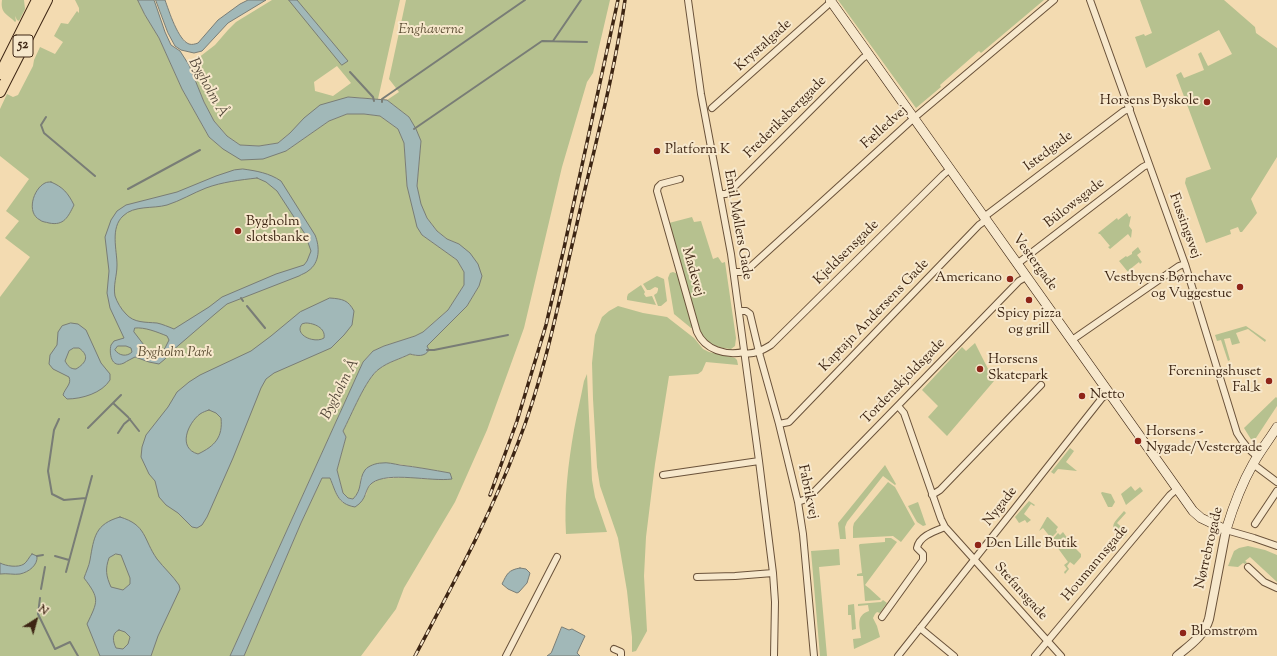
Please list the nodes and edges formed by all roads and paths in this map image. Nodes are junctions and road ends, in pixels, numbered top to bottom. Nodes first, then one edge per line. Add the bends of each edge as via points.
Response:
1 (37, 0) edge
2 (47, 0) edge
3 (688, 0) edge
4 (1054, 0) edge
5 (1090, 0) edge
6 (831, 1) edge
7 (868, 54) junction
8 (0, 74) edge
9 (0, 92) edge
10 (712, 108) dead end
11 (1130, 109) junction
12 (914, 118) junction
13 (1149, 164) junction
14 (950, 169) junction
15 (680, 179) dead end
16 (720, 194) junction
17 (985, 218) junction
18 (1017, 264) junction
19 (1185, 264) junction
20 (734, 272) junction
21 (1026, 277) junction
22 (739, 311) junction
23 (1072, 340) junction
24 (758, 351) junction
25 (744, 353) junction
26 (1041, 385) dead end
27 (1109, 393) junction
28 (898, 406) junction
29 (779, 424) junction
30 (1277, 428) edge
31 (1255, 460) junction
32 (759, 461) junction
33 (663, 475) dead end
34 (1277, 482) edge
35 (1177, 489) junction
36 (1277, 491) edge
37 (932, 495) junction
38 (798, 502) junction
39 (1255, 524) dead end
40 (945, 527) junction
41 (1226, 530) junction
42 (1277, 546) edge
43 (557, 556) dead end
44 (975, 559) junction
45 (1248, 567) dead end
46 (773, 573) junction
47 (697, 577) dead end
48 (1277, 588) edge
49 (882, 617) dead end
50 (920, 628) junction
51 (1048, 641) junction
52 (614, 649) dead end
53 (506, 656) edge
54 (620, 656) edge
55 (774, 656) edge
56 (814, 656) edge
57 (898, 656) edge
58 (954, 656) edge
59 (1035, 656) edge
60 (1061, 656) edge
61 (1177, 656) edge

1 - 8 main road, 52
2 - 9 main road, 52
3 - 16 street, Emil Møllers Gade via 701,94
4 - 12 street, Fælledvej
5 - 11 street, Fussingsvej
6 - 7 main road, Vestergade
6 - 10 street, Krystalgade
7 - 12 main road, Vestergade
7 - 16 street, Frederiksberggade via 731,190 726,194
11 - 13 street, Fussingsvej
11 - 17 street, Istedgade via 1124,111
12 - 14 main road, Vestergade
12 - 20 street, Fælledvej via 747,270
13 - 18 street, Bülowsgade
13 - 19 street, Fussingsvej
14 - 17 main road, Vestergade
14 - 24 street, Kjeldsensgade via 771,344
15 - 25 street, Madevej via 661,184 657,191 696,332 710,348 735,354
16 - 20 street, Emil Møllers Gade
17 - 18 main road, Vestergade
17 - 29 street, Kaptajn Andersens Gade via 789,422
18 - 21 main road, Vestergade
19 - 23 street
19 - 31 street, Fussingsvej via 1237,433
20 - 22 street, Emil Møllers Gade
21 - 23 main road, Vestergade
21 - 28 street, Tordenskjoldsgade
22 - 24 street via 750,314
22 - 25 street, Emil Møllers Gade
23 - 27 main road, Vestergade
24 - 25 street
24 - 29 street, Fabrikvej
25 - 32 street, Emil Møllers Gade
26 - 37 street via 940,490
27 - 35 main road, Vestergade
27 - 44 street, Nygade via 1102,398
28 - 37 street, Stefansgade via 904,412
28 - 38 street, Tordenskjoldsgade via 810,496
29 - 38 street, Fabrikvej
30 - 31 main road, Nørrebrogade
31 - 34 street
31 - 41 main road, Nørrebrogade
32 - 33 street
32 - 46 street, Emil Møllers Gade
35 - 41 main road, Vestergade via 1201,518
35 - 51 street, Houmannsgade via 1170,494
36 - 39 street
37 - 40 street, Stefansgade
38 - 56 street, Fabrikvej
40 - 44 street, Stefansgade
40 - 49 street via 930,533 918,543 917,548 923,554 923,560
41 - 42 street
41 - 61 street, Nørrebrogade via 1206,627 1198,638
43 - 53 street
44 - 50 street, Nygade
44 - 51 street, Stefansgade
45 - 48 street via 1264,582
46 - 47 street
46 - 55 street, Emil Møllers Gade
50 - 57 street, Nygade
50 - 58 street
51 - 59 street, Houmannsgade
51 - 60 street, Stefansgade
52 - 54 street via 621,652

